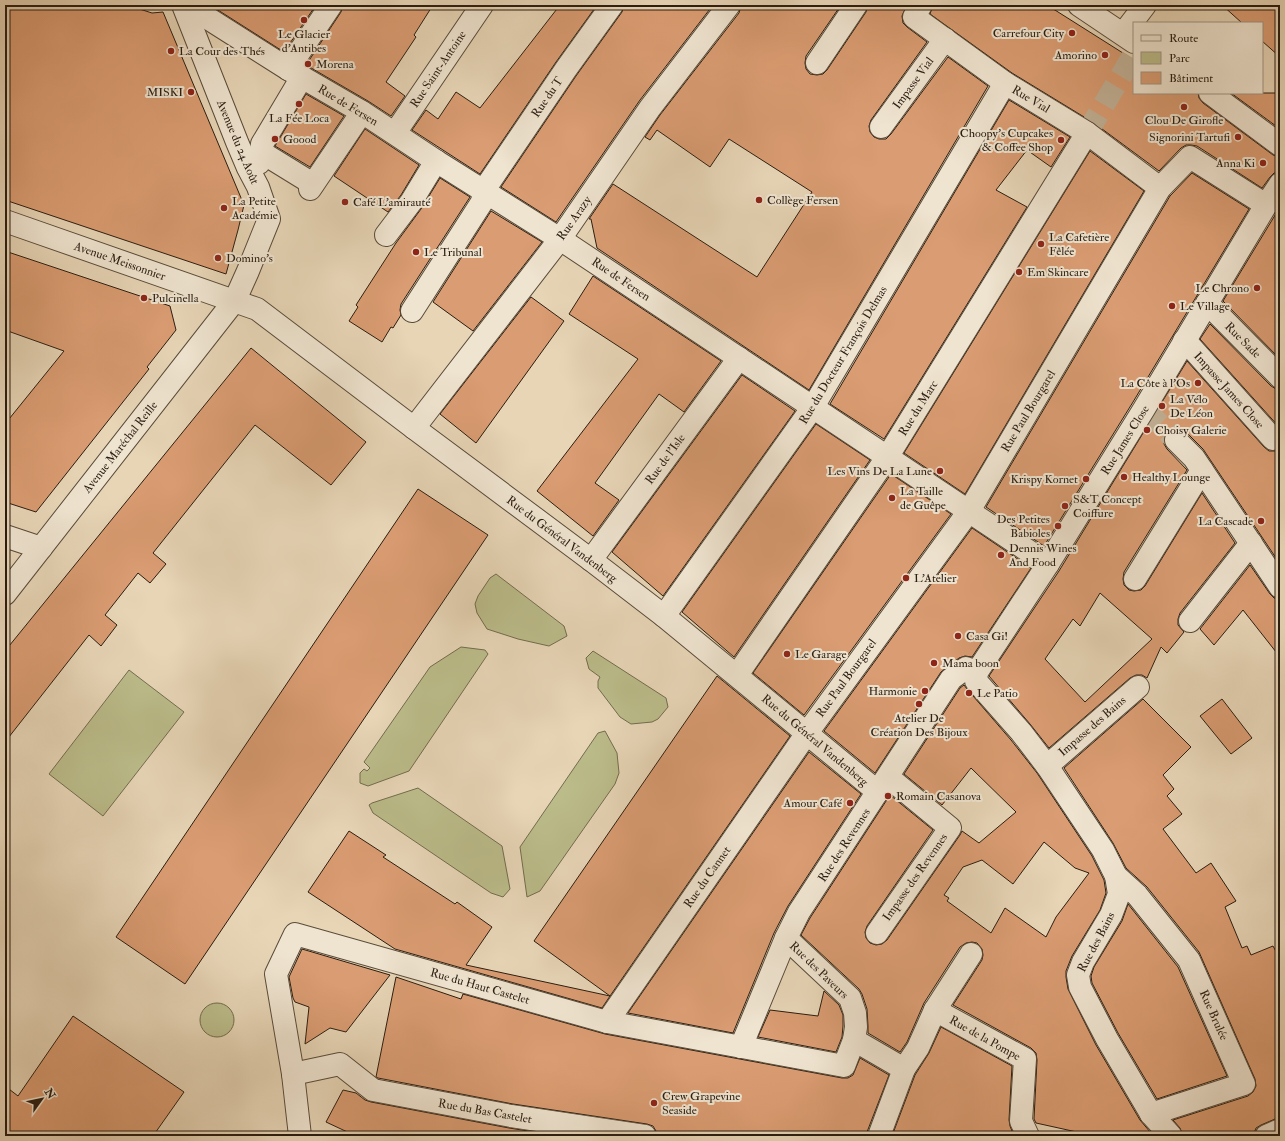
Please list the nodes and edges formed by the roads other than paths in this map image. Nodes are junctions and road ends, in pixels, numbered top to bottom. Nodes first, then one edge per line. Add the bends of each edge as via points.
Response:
1 (183, 5) edge
2 (187, 5) edge
3 (331, 5) edge
4 (482, 5) edge
5 (612, 5) edge
6 (729, 5) edge
7 (856, 5) edge
8 (921, 5) edge
9 (1079, 5) edge
10 (1145, 5) edge
11 (1136, 22) edge
12 (1133, 28) edge
13 (1128, 38) edge
14 (945, 39) junction
15 (817, 63) dead end
16 (295, 73) junction
17 (1005, 83) junction
18 (1211, 94) edge
19 (362, 112) junction
20 (881, 128) dead end
21 (1087, 132) junction
22 (395, 133) junction
23 (1280, 146) edge
24 (436, 161) junction
25 (1280, 184) edge
26 (1160, 188) junction
27 (484, 190) junction
28 (1266, 205) junction
29 (5, 221) edge
30 (386, 235) dead end
31 (560, 239) junction
32 (235, 300) junction
33 (1207, 303) junction
34 (412, 311) dead end
35 (1184, 341) junction
36 (739, 358) junction
37 (1280, 377) edge
38 (814, 407) junction
39 (414, 428) junction
40 (1273, 439) dead end
41 (1176, 440) tunnel mouth
42 (888, 456) junction
43 (1202, 470) junction
44 (969, 511) junction
45 (5, 536) edge
46 (1251, 543) junction
47 (41, 548) junction
48 (592, 560) junction
49 (1048, 564) junction
50 (1135, 579) dead end
51 (1280, 587) edge
52 (5, 594) edge
53 (664, 616) junction
54 (1190, 621) dead end
55 (977, 672) junction
56 (737, 676) junction
57 (1138, 687) dead end
58 (807, 733) junction
59 (1047, 766) junction
60 (883, 785) junction
61 (1116, 876) junction
62 (877, 933) dead end
63 (786, 938) junction
64 (971, 954) dead end
65 (935, 1010) junction
66 (607, 1022) junction
67 (854, 1040) junction
68 (742, 1047) junction
69 (904, 1069) junction
70 (293, 1074) junction
71 (1151, 1114) junction
72 (1280, 1130) edge
73 (631, 1135) edge
74 (300, 1136) edge
75 (879, 1136) edge
76 (1030, 1136) edge
77 (1171, 1136) edge
78 (1266, 1136) edge

1 - 32 street, Avenue du 24 Août via 269,218
2 - 16 street, Rue de Fersen
3 - 16 street
4 - 22 street, Rue Saint-Antoine
5 - 27 street, Rue du T
6 - 31 street, Rue Arazy via 650,108
7 - 15 street
8 - 14 street, Rue Vial via 914,17
9 - 13 street
10 - 11 street
12 - 13 street
14 - 17 street, Rue Vial
14 - 20 street, Impasse Vial
16 - 19 street, Rue de Fersen
16 - 19 street via 262,144 260,157 312,186
17 - 21 street, Rue Vial
17 - 38 street, Rue du Docteur François Delmas
18 - 23 street
19 - 22 street, Rue de Fersen
21 - 26 street, Rue Vial
21 - 42 street, Rue du Marc
22 - 24 street, Rue de Fersen
24 - 27 street, Rue de Fersen
24 - 30 street via 411,202
25 - 28 street, Rue James Close
26 - 28 street, Rue Paul Bourgarel via 1190,157
26 - 44 street, Rue Paul Bourgarel
27 - 31 street, Rue de Fersen
27 - 34 street, Rue du T via 482,202
28 - 33 street, Rue James Close
29 - 32 street, Avenue Meissonnier
31 - 36 street, Rue de Fersen
31 - 39 street, Rue Arazy
32 - 39 street, Rue du Général Vandenberg via 257,309
32 - 47 street, Avenue Maréchal Reille
33 - 35 street, Rue James Close
33 - 37 street, Rue Sade
35 - 40 street, Impasse James Close
35 - 49 street, Rue James Close
36 - 38 street, Rue de Fersen
36 - 48 street, Rue de l'Isle
38 - 42 street, Rue de Fersen
38 - 53 street, Rue du Docteur François Delmas
39 - 48 street, Rue du Général Vandenberg
41 - 43 street
42 - 44 street, Rue de Fersen
42 - 56 street, Rue du Marc
43 - 46 street
43 - 50 street
44 - 49 street, Rue de Fersen
44 - 58 street, Rue Paul Bourgarel
45 - 47 street
46 - 51 street
46 - 54 street
47 - 52 street, Avenue Maréchal Reille
48 - 53 street, Rue du Général Vandenberg
49 - 55 street, Rue James Close
53 - 56 street, Rue du Général Vandenberg
55 - 59 street, Rue des Bains via 976,681
55 - 60 street, Rue des Revennes via 966,668 951,679
56 - 58 street, Rue du Général Vandenberg
57 - 59 street, Impasse des Bains
58 - 60 street, Rue du Général Vandenberg
58 - 66 street, Rue du Cannet
59 - 61 street, Rue des Bains via 1103,850
60 - 62 street, Impasse des Revennes via 950,828
60 - 63 street, Rue des Revennes via 799,912
61 - 71 street, Rue des Bains via 1119,894 1111,915 1078,974 1083,994
61 - 71 street, Rue Brulée via 1137,895 1189,960 1244,1084
63 - 67 street, Rue des Paveurs via 850,998 856,1020
63 - 68 street, Rue des Revennes
64 - 65 street, Rue de la Pompe
65 - 69 street, Rue de la Pompe via 918,1048
65 - 76 street, Rue de la Pompe via 1025,1058 1021,1122
66 - 68 street, Rue du Haut Castelet
66 - 70 street, Rue du Haut Castelet via 295,934 276,974
67 - 68 street, Rue du Haut Castelet via 844,1066
67 - 69 street
69 - 75 street
70 - 73 street, Rue du Bas Castelet via 340,1064 373,1090
70 - 74 street, Rue du Haut Castelet
71 - 77 street, Rue des Bains
72 - 78 street

